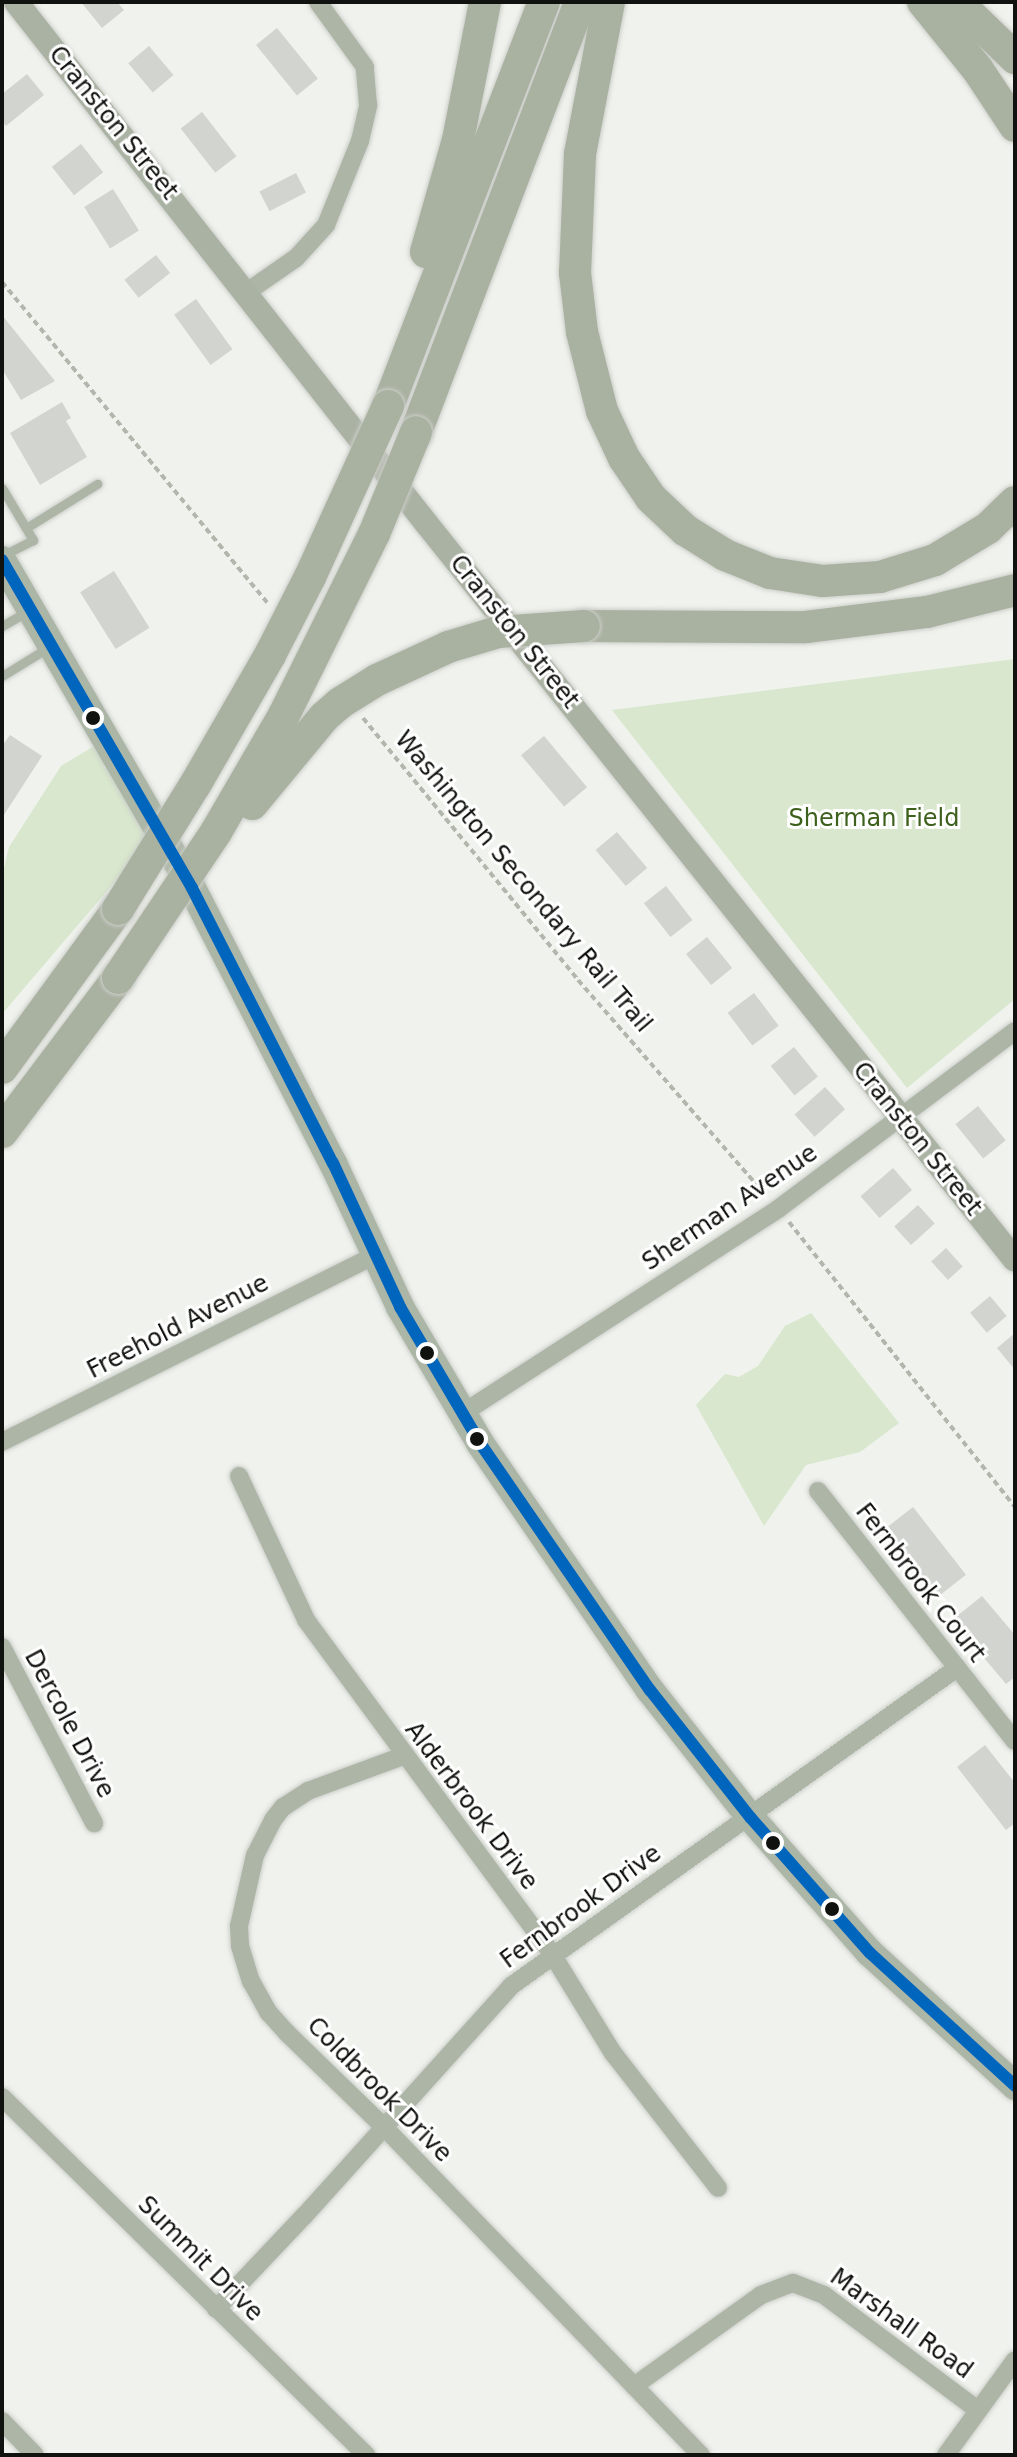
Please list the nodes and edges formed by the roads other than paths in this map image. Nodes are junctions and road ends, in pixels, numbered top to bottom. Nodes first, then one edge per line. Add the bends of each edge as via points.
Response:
1 (16, 2) edge
2 (318, 2) edge
3 (485, 2) edge
4 (544, 2) edge
5 (580, 2) edge
6 (609, 2) edge
7 (923, 2) edge
8 (957, 2) edge
9 (1015, 58) edge
10 (1015, 126) edge
11 (247, 292) junction
12 (381, 399) junction
13 (97, 484) dead end
14 (2, 488) edge
15 (1015, 502) edge
16 (26, 528) junction
17 (2, 558) edge
18 (1015, 590) edge
19 (31, 609) junction
20 (2, 626) edge
21 (52, 645) junction
22 (2, 676) edge
23 (118, 978) junction
24 (1015, 1031) edge
25 (2, 1068) edge
26 (900, 1118) junction
27 (2, 1132) edge
28 (1011, 1246) edge
29 (375, 1255) junction
30 (463, 1413) junction
31 (2, 1442) edge
32 (239, 1476) dead end
33 (818, 1491) dead end
34 (2, 1647) edge
35 (957, 1668) junction
36 (1015, 1741) edge
37 (403, 1756) junction
38 (750, 1817) junction
39 (94, 1823) dead end
40 (552, 1954) junction
41 (1015, 2086) edge
42 (2, 2097) edge
43 (384, 2127) junction
44 (718, 2188) dead end
45 (216, 2309) junction
46 (1015, 2360) edge
47 (634, 2386) junction
48 (978, 2410) junction
49 (2, 2421) edge
50 (355, 2451) edge
51 (35, 2455) edge
52 (701, 2455) edge
53 (946, 2455) edge

1 - 11 street, Cranston Street
2 - 11 street via 365,67 368,105 340,199 310,245
3 - 12 highway via 443,200
4 - 12 highway
5 - 23 highway, bridge via 367,547 284,715 216,832
6 - 15 highway via 580,154 575,273 582,332 602,411 651,498 685,530 725,555 770,573 823,581 880,577 935,560 988,528
7 - 10 highway
8 - 9 highway
11 - 26 street, Cranston Street
12 - 25 highway, bridge via 310,577 235,718 118,909
13 - 16 lane
14 - 16 lane
16 - 17 lane via 33,540
17 - 19 main road
18 - 23 highway, bridge via 927,612 819,626 526,628 475,638 399,668 340,703 272,777
19 - 20 lane
19 - 21 main road
21 - 22 lane
21 - 29 main road via 242,982
23 - 27 highway
24 - 26 street, Sherman Avenue
26 - 28 street, Cranston Street
26 - 30 street, Sherman Avenue via 778,1209
29 - 30 main road
29 - 31 street, Freehold Avenue
30 - 38 main road via 650,1690
32 - 37 street, Alderbrook Drive via 306,1620
33 - 35 street, Fernbrook Court
34 - 39 street, Dercole Drive
35 - 36 street, Fernbrook Court
35 - 38 street, Fernbrook Drive
37 - 40 street, Alderbrook Drive via 452,1814
37 - 43 street, Coldbrook Drive via 308,1791 283,1807 255,1855 239,1926 244,1965 269,2013
38 - 40 street, Fernbrook Drive
38 - 41 main road via 870,1953
40 - 43 street, Fernbrook Drive via 511,1986
40 - 44 street, Alderbrook Drive via 613,2053
42 - 45 street, Summit Drive
43 - 45 street, Fernbrook Drive
43 - 47 street, Coldbrook Drive
45 - 50 street, Summit Drive
46 - 48 street
47 - 48 street, Marshall Road via 761,2295 793,2283 824,2295
47 - 52 street, Coldbrook Drive
48 - 53 street
49 - 51 street

